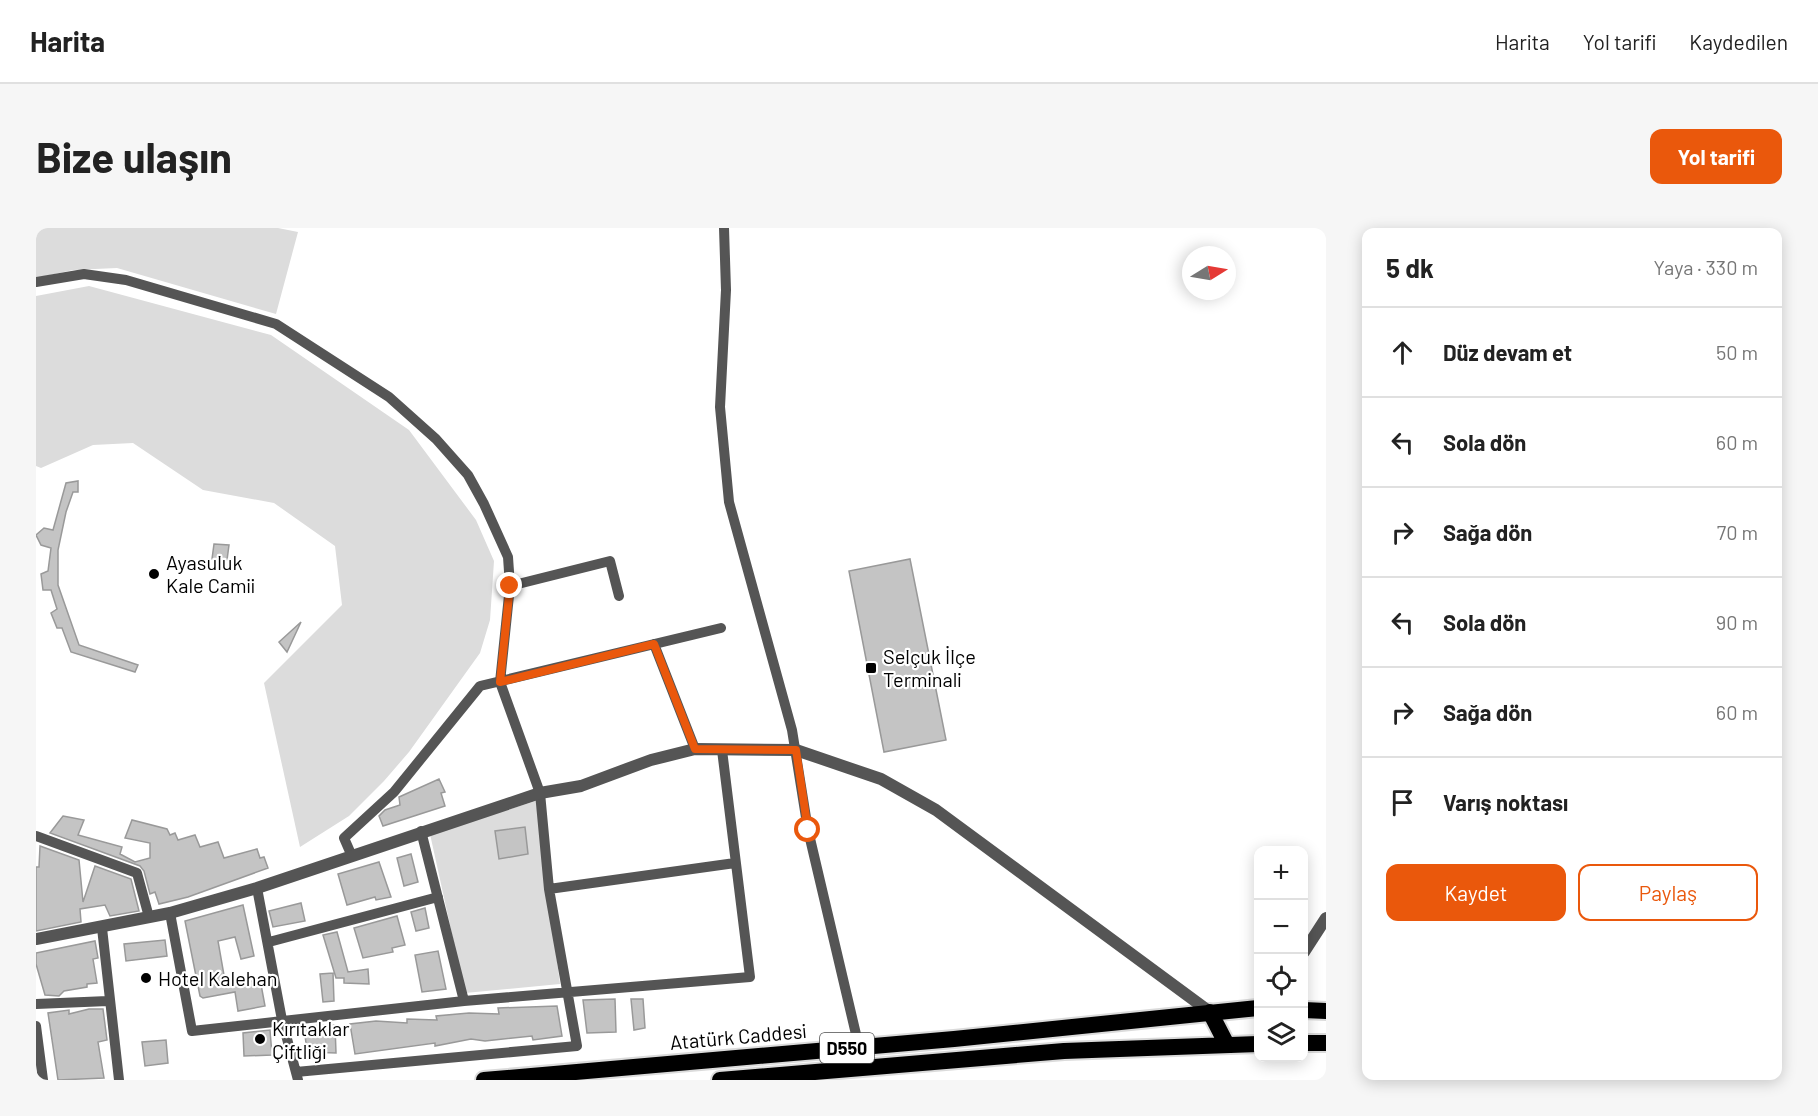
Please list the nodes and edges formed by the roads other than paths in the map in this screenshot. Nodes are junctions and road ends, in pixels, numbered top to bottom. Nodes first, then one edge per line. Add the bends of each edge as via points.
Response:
1 (724, 228) edge
2 (36, 282) edge
3 (510, 586) junction
4 (619, 596) dead end
5 (721, 628) dead end
6 (654, 644) junction
7 (500, 682) junction
8 (695, 749) junction
9 (722, 750) junction
10 (796, 750) junction
11 (540, 793) junction
12 (421, 831) junction
13 (36, 836) edge
14 (351, 854) junction
15 (735, 864) junction
16 (257, 888) junction
17 (549, 889) junction
18 (438, 897) junction
19 (170, 913) junction
20 (149, 918) junction
21 (1326, 918) edge
22 (102, 928) junction
23 (36, 939) edge
24 (269, 942) junction
25 (1308, 946) edge
26 (567, 992) junction
27 (108, 1001) junction
28 (464, 1001) junction
29 (36, 1004) edge
30 (1254, 1008) edge
31 (1308, 1010) edge
32 (1326, 1011) edge
33 (1210, 1012) junction
34 (282, 1020) junction
35 (36, 1026) edge
36 (1326, 1042) edge
37 (1308, 1043) edge
38 (1254, 1044) edge
39 (1227, 1045) junction
40 (859, 1047) junction
41 (297, 1076) edge
42 (43, 1080) edge
43 (119, 1080) edge
44 (484, 1080) edge
45 (720, 1080) edge

1 - 10 street via 726,290 720,408 724,469 736,534
2 - 3 street via 84,274 126,280 276,324 299,338 388,397 468,475 508,556
3 - 4 street via 610,561
3 - 7 street
5 - 6 street
6 - 7 street
6 - 8 street
7 - 11 street
7 - 14 street via 480,686 394,792 344,838
8 - 9 street
8 - 11 street via 651,760 581,786
9 - 10 street
9 - 15 street
10 - 33 street via 881,779 936,810
10 - 40 street via 808,830
11 - 12 street
11 - 17 street
12 - 14 street
12 - 18 street
13 - 20 street via 137,873
14 - 16 street
15 - 17 street
15 - 26 street via 750,977
16 - 19 street
16 - 24 street
17 - 26 street
18 - 24 street
18 - 28 street
19 - 20 street
19 - 34 street via 192,1031
20 - 22 street
21 - 25 street
22 - 23 street
22 - 27 street
24 - 34 street
26 - 28 street
26 - 41 street via 577,1046
27 - 29 street
27 - 43 street
28 - 34 street
30 - 33 highway, D550
31 - 32 highway
33 - 39 highway
33 - 40 highway, Atatürk Caddesi / D550
34 - 41 street
35 - 42 street
36 - 37 highway
38 - 39 highway, D550
39 - 45 highway, D550 via 1052,1052
40 - 44 highway, Atatürk Caddesi / D550

